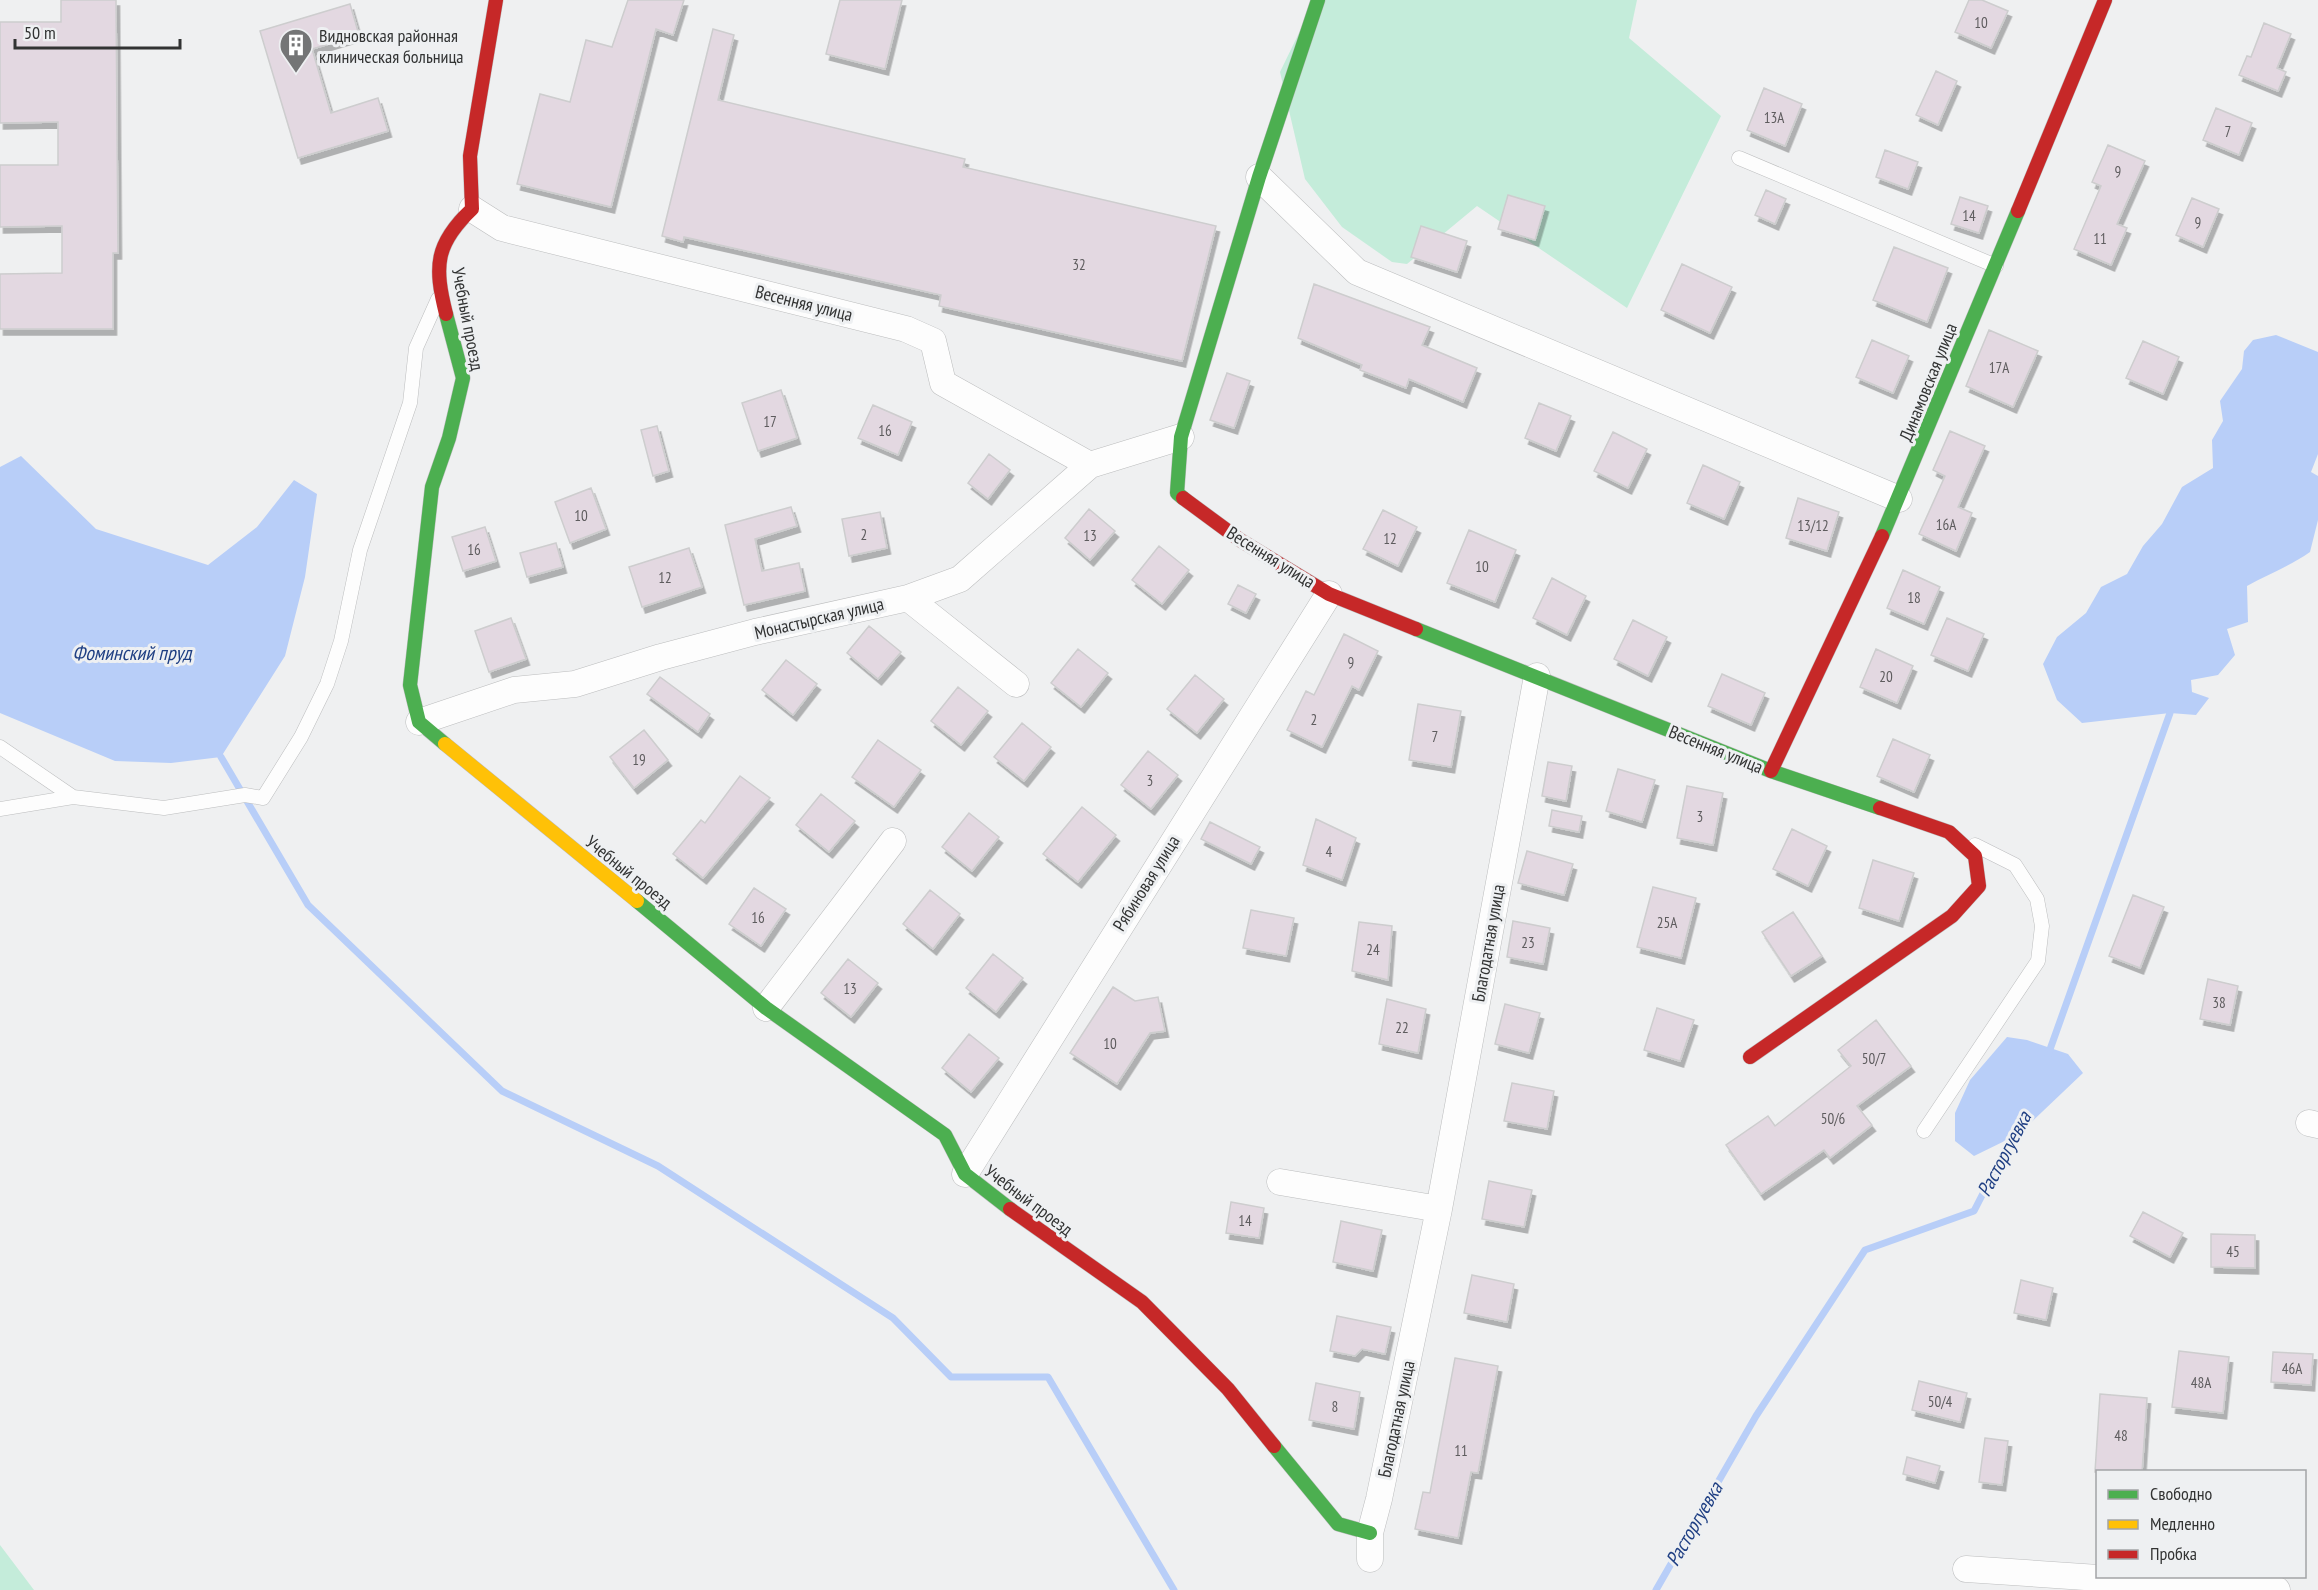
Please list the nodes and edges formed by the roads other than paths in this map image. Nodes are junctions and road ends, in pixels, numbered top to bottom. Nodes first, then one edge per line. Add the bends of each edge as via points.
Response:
1 (496, 0) edge
2 (1318, 0) edge
3 (2105, 0) edge
4 (1739, 158) dead end
5 (1259, 177) junction
6 (472, 209) junction
7 (1996, 266) junction
8 (441, 294) junction
9 (1181, 437) junction
10 (1090, 465) junction
11 (1899, 500) junction
12 (1329, 594) junction
13 (908, 598) junction
14 (1537, 676) junction
15 (1016, 684) dead end
16 (419, 722) junction
17 (0, 747) edge
18 (1771, 771) junction
19 (73, 797) junction
20 (0, 808) edge
21 (1949, 832) junction
22 (893, 841) dead end
23 (766, 1008) junction
24 (1750, 1057) dead end
25 (1924, 1131) dead end
26 (965, 1174) junction
27 (1280, 1182) dead end
28 (1439, 1209) junction
29 (1370, 1533) junction
30 (1370, 1559) dead end
31 (1966, 1569) dead end
32 (2096, 1578) edge
33 (2099, 1578) edge
34 (2277, 1590) edge

1 - 6 street via 470,156
2 - 5 street
3 - 7 street, Динамовская улица
4 - 7 lane
5 - 9 street
5 - 11 street via 1357,272
6 - 8 street, Учебный проезд via 451,229 438,263
6 - 10 street, Весенняя улица via 502,228 906,329 933,341 943,383
7 - 11 street, Динамовская улица
8 - 16 street, Учебный проезд via 463,378 432,487 410,685
8 - 19 lane via 416,348 410,403 360,550 341,641 327,684 301,737 263,798 245,795 164,808
9 - 10 street, Монастырская улица
9 - 12 street, Весенняя улица via 1177,493 1240,540
10 - 13 street, Монастырская улица via 960,579
11 - 18 street, Динамовская улица
12 - 14 street, Весенняя улица
12 - 26 street, Рябиновая улица
13 - 15 street
13 - 16 street, Монастырская улица via 755,632 575,684 514,690
14 - 18 street, Весенняя улица
14 - 28 street, Благодатная улица
16 - 23 street, Учебный проезд
17 - 19 lane
18 - 21 street, Весенняя улица
19 - 20 lane
21 - 24 street, Весенняя улица via 1975,856 1979,886 1952,916
21 - 25 lane via 2015,865 2037,899 2042,926 2038,961
22 - 23 street
23 - 26 street, Учебный проезд via 945,1135
26 - 29 street, Учебный проезд via 1142,1302 1228,1389 1338,1524
27 - 28 street
28 - 29 street, Благодатная улица
29 - 30 street, Благодатная улица
31 - 32 street
33 - 34 street

